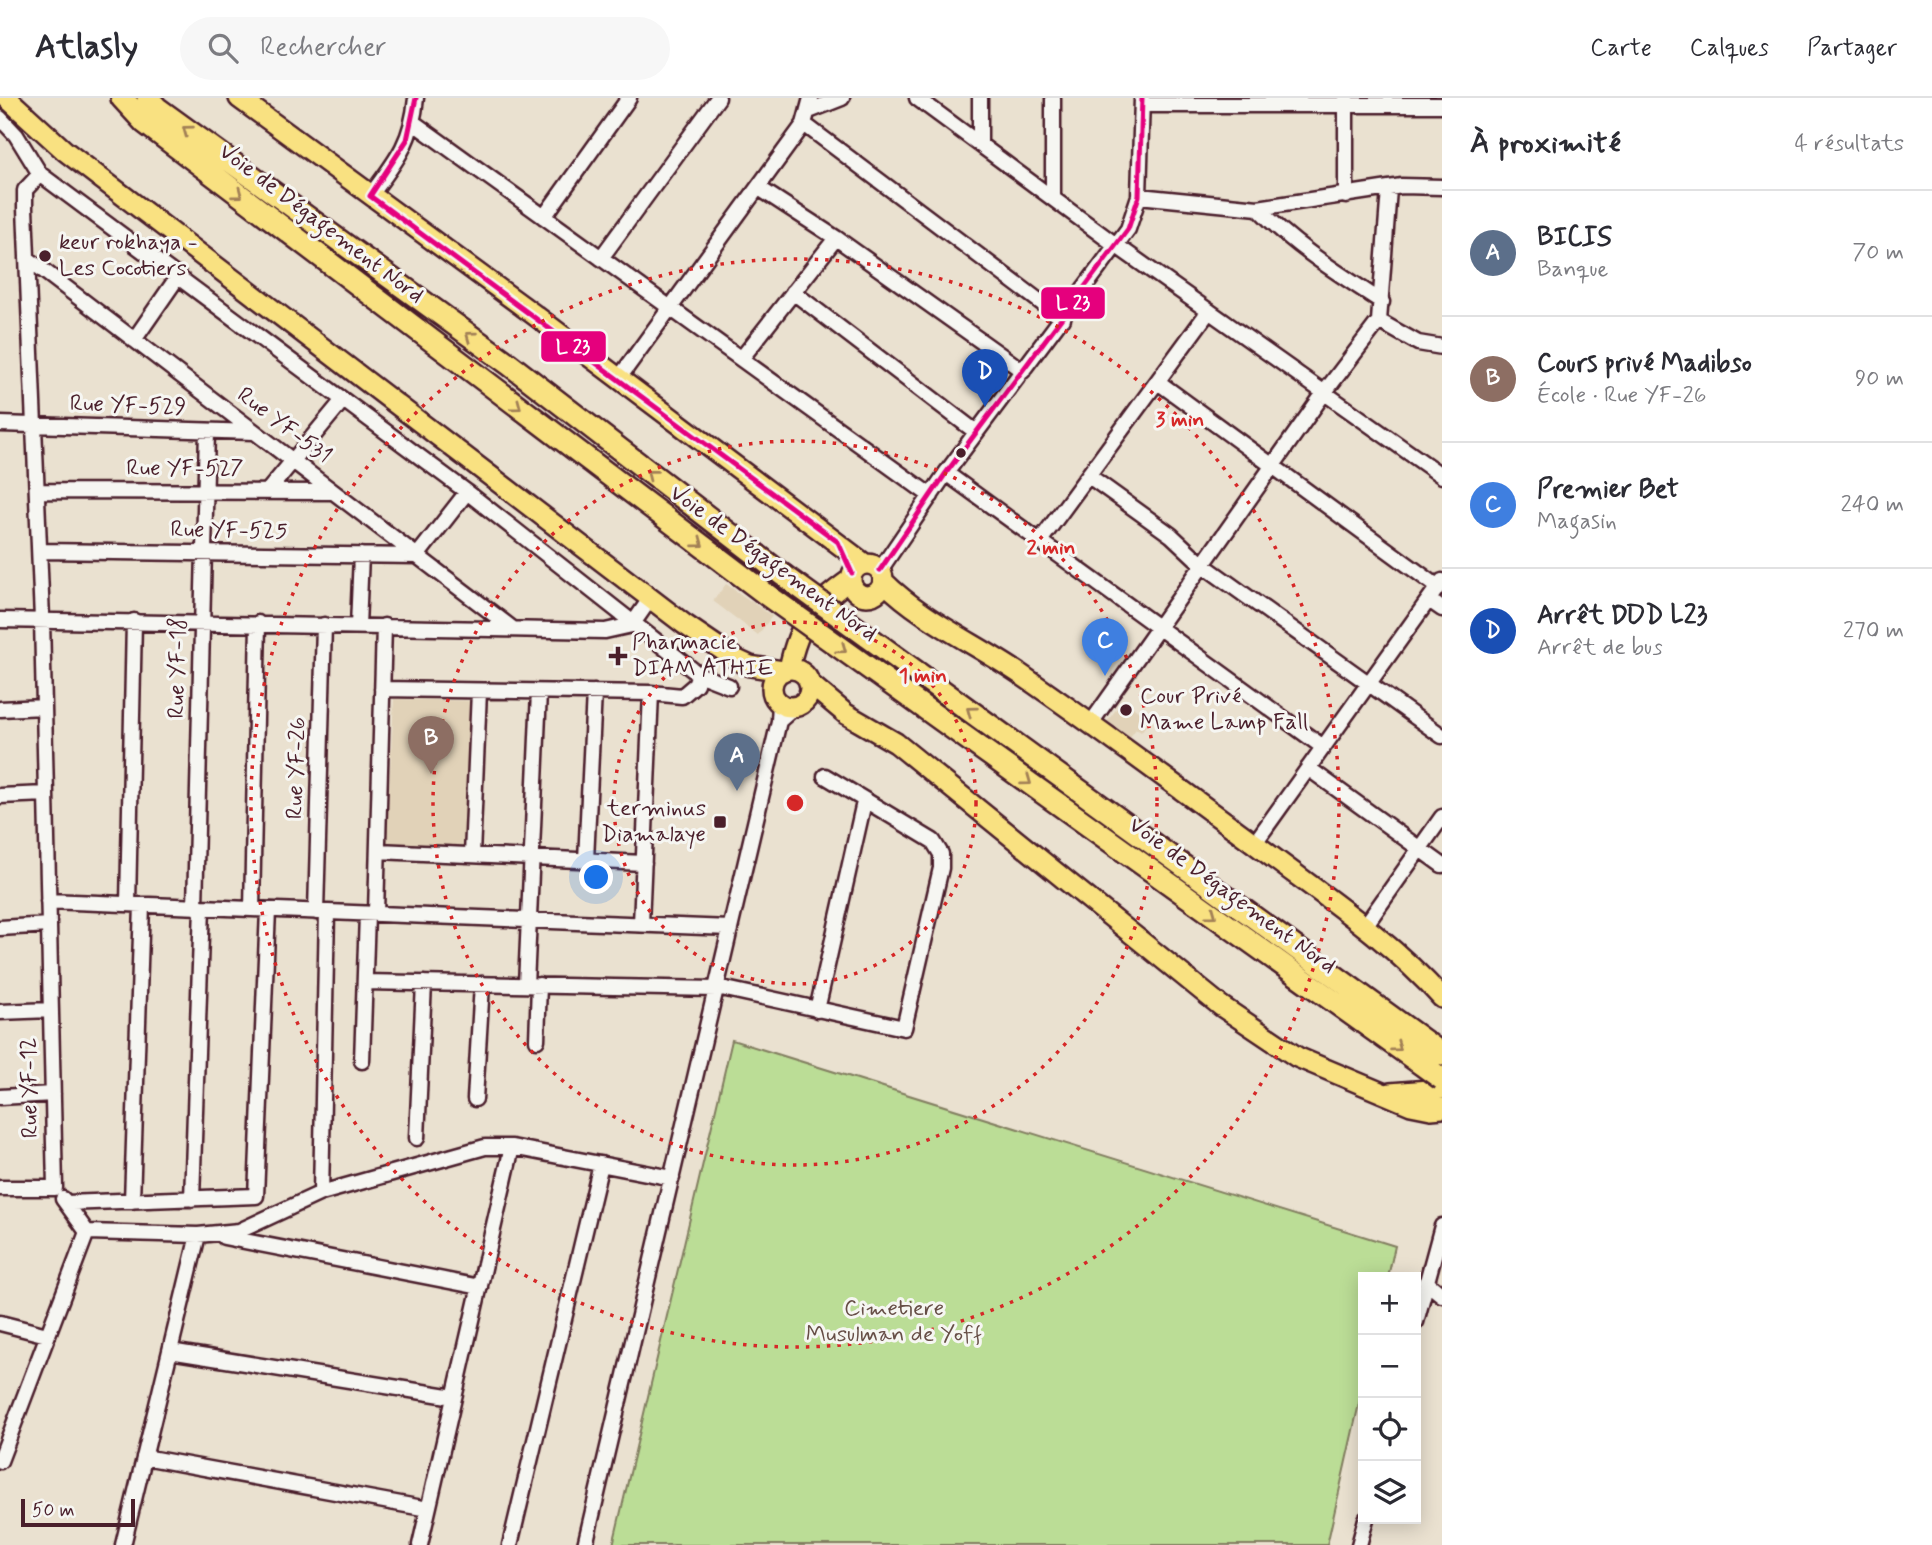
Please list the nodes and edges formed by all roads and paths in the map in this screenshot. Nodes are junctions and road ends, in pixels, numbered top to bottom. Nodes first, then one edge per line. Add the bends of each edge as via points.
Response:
1 (7, 98) edge
2 (122, 98) edge
3 (148, 98) edge
4 (239, 98) edge
5 (416, 98) edge
6 (629, 98) edge
7 (718, 98) edge
8 (842, 98) edge
9 (917, 98) edge
10 (981, 98) edge
11 (1053, 98) edge
12 (1346, 101) edge
13 (1142, 102) edge
14 (1442, 105) edge
15 (808, 111) edge
16 (0, 118) edge
17 (414, 123) junction
18 (980, 144) junction
19 (40, 174) junction
20 (1442, 187) edge
21 (759, 188) junction
22 (1389, 189) junction
23 (1346, 195) junction
24 (370, 196) junction
25 (1139, 196) junction
26 (1053, 197) junction
27 (1258, 208) junction
28 (544, 217) junction
29 (836, 238) junction
30 (1117, 246) junction
31 (27, 258) junction
32 (601, 258) junction
33 (179, 275) junction
34 (793, 292) junction
35 (1382, 302) junction
36 (670, 308) junction
37 (1209, 311) junction
38 (1063, 318) junction
39 (1379, 321) junction
40 (134, 340) junction
41 (1442, 347) edge
42 (741, 359) junction
43 (1023, 371) junction
44 (619, 377) junction
45 (1158, 382) junction
46 (1324, 393) junction
47 (343, 400) junction
48 (0, 424) edge
49 (35, 426) junction
50 (207, 431) junction
51 (255, 432) junction
52 (976, 432) junction
53 (292, 461) junction
54 (1272, 467) junction
55 (946, 473) junction
56 (1089, 476) junction
57 (1442, 476) edge
58 (37, 491) junction
59 (205, 492) junction
60 (267, 492) junction
61 (333, 492) junction
62 (467, 492) junction
63 (930, 496) junction
64 (1040, 541) junction
65 (40, 551) junction
66 (204, 554) junction
67 (361, 555) junction
68 (417, 556) junction
69 (1203, 565) junction
70 (866, 579) junction
71 (1440, 584) edge
72 (650, 599) junction
73 (1429, 600) junction
74 (1442, 609) edge
75 (42, 619) junction
76 (0, 620) edge
77 (134, 621) junction
78 (202, 622) junction
79 (258, 623) junction
80 (324, 625) junction
81 (632, 625) junction
82 (358, 626) junction
83 (384, 626) junction
84 (1158, 628) junction
85 (513, 629) junction
86 (698, 674) junction
87 (1368, 684) junction
88 (729, 686) dead end
89 (382, 689) junction
90 (790, 690) junction
91 (479, 691) junction
92 (539, 692) junction
93 (594, 692) junction
94 (651, 693) junction
95 (44, 707) junction
96 (0, 709) edge
97 (1091, 723) junction
98 (1442, 736) edge
99 (1323, 747) junction
100 (1308, 768) junction
101 (825, 776) dead end
102 (46, 794) junction
103 (0, 796) edge
104 (864, 802) junction
105 (1442, 817) edge
106 (1254, 844) junction
107 (1420, 848) junction
108 (378, 851) junction
109 (472, 855) junction
110 (532, 858) junction
111 (586, 860) junction
112 (644, 863) junction
113 (1442, 865) edge
114 (48, 901) junction
115 (135, 905) junction
116 (198, 907) junction
117 (252, 909) junction
118 (268, 910) junction
119 (321, 912) junction
120 (372, 913) junction
121 (529, 920) junction
122 (641, 924) junction
123 (49, 925) junction
124 (1364, 926) junction
125 (0, 928) edge
126 (730, 928) junction
127 (365, 982) junction
128 (424, 983) junction
129 (482, 984) junction
130 (533, 985) junction
131 (716, 988) junction
132 (1442, 998) edge
133 (51, 1010) junction
134 (817, 1010) junction
135 (0, 1012) edge
136 (537, 1040) dead end
137 (1442, 1054) edge
138 (362, 1061) dead end
139 (1442, 1079) edge
140 (1442, 1089) edge
141 (1390, 1093) junction
142 (53, 1094) junction
143 (0, 1097) edge
144 (475, 1099) dead end
145 (1442, 1108) edge
146 (417, 1138) dead end
147 (512, 1147) junction
148 (601, 1164) junction
149 (672, 1178) junction
150 (0, 1188) edge
151 (55, 1188) junction
152 (321, 1193) junction
153 (192, 1199) junction
154 (132, 1201) junction
155 (66, 1203) junction
156 (1442, 1226) edge
157 (86, 1232) junction
158 (203, 1234) junction
159 (1426, 1282) junction
160 (480, 1287) junction
161 (1442, 1295) edge
162 (1421, 1302) edge
163 (0, 1323) edge
164 (47, 1335) junction
165 (170, 1351) junction
166 (454, 1397) junction
167 (144, 1457) junction
168 (0, 1461) edge
169 (428, 1509) junction
170 (1365, 1524) edge
171 (123, 1545) edge
172 (420, 1545) edge
173 (510, 1545) edge
174 (585, 1545) edge
175 (1359, 1545) edge

1 - 72 main road via 65,150
2 -> 139 highway, Voie de Dégagement Nord, bridge via 145,123 767,595
137 -> 3 highway, Voie de Dégagement Nord, bridge via 783,575 509,364
4 - 24 main road
5 - 17 street
6 - 28 street
7 - 32 street
8 - 15 street
9 - 18 street
10 - 18 street
11 - 26 street
12 - 13 street
12 - 14 street
12 - 23 street
13 - 25 street
15 - 21 street
15 - 38 street
16 - 19 street
17 - 24 street via 404,151
17 - 28 street
18 - 26 street
19 - 31 street, Rue YF-12 via 25,190
19 - 33 street
20 - 22 street
21 - 29 street
21 - 36 street
22 - 23 street
22 - 35 street
23 - 27 street
24 - 44 main road
25 - 27 street
25 - 30 street
26 - 30 street
27 - 35 street via 1297,245
28 - 32 street
29 - 34 street
29 - 43 street
30 - 37 street
30 - 38 street
31 - 40 street, Rue YF-531
31 - 49 street, Rue YF-12
32 - 36 street
33 - 40 street
33 - 47 street
34 - 42 street
34 - 52 street
35 - 39 street
36 - 42 street
36 - 44 street
37 - 45 street
37 - 46 street
38 - 43 street
39 - 41 street via 1418,343
39 - 46 street
40 - 51 street, Rue YF-531
42 - 63 street
43 - 52 street
44 - 70 main road via 838,542
45 - 54 street
45 - 56 street
46 - 54 street
46 - 57 street
47 - 53 street
47 - 62 street
48 - 49 street, Rue YF-529
49 - 50 street, Rue YF-529
49 - 58 street, Rue YF-12
50 - 51 street, Rue YF-529
50 - 59 street, Rue YF-18
51 - 53 street, Rue YF-531
52 - 55 street
53 - 60 street
53 - 61 street, Rue YF-531
54 - 69 street
54 - 71 street
55 - 63 street
55 - 64 street
56 - 64 street
56 - 69 street via 1171,535
58 - 59 street, Rue YF-527
58 - 65 street, Rue YF-12
59 - 60 street, Rue YF-527
59 - 66 street, Rue YF-18
60 - 61 street, Rue YF-527
61 - 68 street, Rue YF-531
62 - 68 street
62 - 81 street
63 - 70 street
64 - 84 street
65 - 66 street, Rue YF-525
65 - 75 street, Rue YF-12
66 - 67 street, Rue YF-525
66 - 78 street, Rue YF-18
67 - 68 street, Rue YF-525
67 - 82 street
68 - 85 street, Rue YF-531
69 - 84 street
69 - 87 street
70 - 90 main road via 814,622
70 - 97 main road via 1008,665
71 - 73 street
72 - 81 street
72 - 90 main road
73 - 74 street
73 - 87 street
75 - 76 street
75 - 77 street
75 - 95 street, Rue YF-12
77 - 78 street
77 - 115 street
78 - 79 street
78 - 116 street, Rue YF-18
79 - 80 street
79 - 117 street
80 - 82 street
80 - 119 street, Rue YF-26
81 - 85 street via 605,631
81 - 86 street
82 - 83 street
83 - 85 street
83 - 89 street
84 - 97 street
84 - 99 street
86 - 88 street
86 - 94 street via 696,684 682,696
87 - 98 street
87 - 99 street
89 - 91 street
89 - 108 street
90 - 126 street
90 - 141 main road via 896,743 1221,1006 1297,1057
91 - 92 street
91 - 109 street
92 - 93 street
92 - 110 street
93 - 94 street
93 - 111 street
94 - 112 street
95 - 96 street
95 - 102 street, Rue YF-12
97 - 106 main road
99 - 100 street
100 - 106 street
100 - 107 street
101 - 104 street
102 - 103 street
102 - 114 street, Rue YF-12
104 - 134 street
104 - 134 street via 933,841 942,854 941,867 904,1028
105 - 107 street
106 - 124 main road
107 - 113 street
107 - 124 street
108 - 109 street
108 - 120 street
109 - 110 street
110 - 111 street
110 - 121 street
111 - 112 street
112 - 122 street
114 - 115 street
114 - 123 street, Rue YF-12
115 - 116 street
115 - 154 street
116 - 117 street
116 - 153 street, Rue YF-18
117 - 118 street
118 - 119 street
118 - 153 street via 256,1196
119 - 120 street
119 - 152 street, Rue YF-26
120 - 121 street
120 - 127 street
121 - 122 street
121 - 130 street
122 - 126 street
123 - 125 street
123 - 133 street, Rue YF-12
124 - 132 main road via 1412,965
126 - 131 street
127 - 128 street
127 - 138 street
128 - 129 street
128 - 146 street
129 - 130 street
129 - 144 street
130 - 131 street
130 - 136 street
131 - 134 street
131 - 149 street
133 - 135 street
133 - 142 street, Rue YF-12
140 - 141 main road
141 - 145 main road via 1411,1105
142 - 143 street
142 - 151 street, Rue YF-12
147 - 148 street
147 - 152 street via 485,1147
147 - 160 street
148 - 149 street
148 - 173 street
149 - 174 street
150 - 151 street
151 - 155 street
152 - 158 street via 239,1231
153 - 154 street
154 - 155 street
155 - 157 street
156 - 159 street
157 - 158 street
157 - 164 street
158 - 160 street
158 - 165 street
159 - 161 street
159 - 162 street
160 - 166 street
163 - 164 street
164 - 168 street
165 - 166 street
165 - 167 street
166 - 169 street
167 - 169 street
167 - 171 street
169 - 172 street
170 - 175 street

